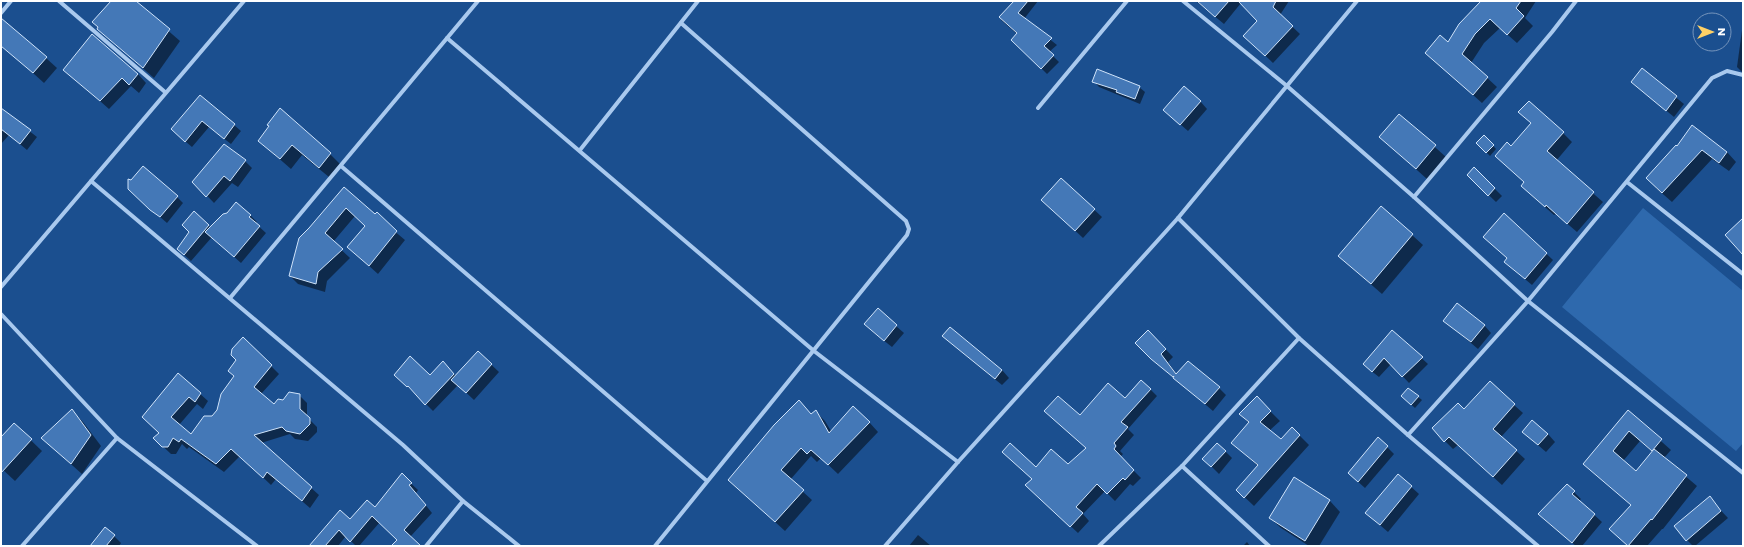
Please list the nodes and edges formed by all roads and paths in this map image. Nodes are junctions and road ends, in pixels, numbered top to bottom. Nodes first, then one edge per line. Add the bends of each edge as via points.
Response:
1 (12, 1) edge
2 (59, 1) edge
3 (244, 1) edge
4 (478, 1) edge
5 (698, 1) edge
6 (1127, 1) edge
7 (1183, 1) edge
8 (1357, 1) edge
9 (1576, 1) edge
10 (1, 13) edge
11 (681, 23) junction
12 (447, 38) junction
13 (1743, 75) edge
14 (1287, 86) junction
15 (165, 92) junction
16 (1038, 108) dead end
17 (580, 150) junction
18 (341, 166) junction
19 (91, 181) junction
20 (1627, 182) junction
21 (1414, 197) junction
22 (1178, 218) junction
23 (1743, 274) edge
24 (1, 286) edge
25 (230, 298) junction
26 (1528, 301) junction
27 (1, 314) edge
28 (1299, 338) junction
29 (814, 351) junction
30 (1408, 435) junction
31 (117, 438) junction
32 (958, 462) junction
33 (1182, 466) junction
34 (1743, 473) edge
35 (707, 481) junction
36 (463, 501) junction
37 (22, 546) edge
38 (257, 546) edge
39 (426, 546) edge
40 (519, 546) edge
41 (655, 546) edge
42 (885, 546) edge
43 (1099, 546) edge
44 (1269, 546) edge
45 (1538, 546) edge

1 - 10 street
2 - 15 street
3 - 15 street
4 - 12 street
5 - 11 street
6 - 16 street
7 - 14 street
8 - 14 street
9 - 21 street
11 - 17 street
11 - 29 street via 908,225 907,235
12 - 17 street
12 - 18 street
13 - 20 street via 1727,71 1712,78
14 - 21 street
14 - 22 street
15 - 19 street
17 - 29 street
18 - 25 street
18 - 35 street
19 - 24 street
19 - 25 street
20 - 23 street
20 - 26 street
21 - 26 street
22 - 28 street
22 - 32 street
25 - 36 street via 403,445
26 - 30 street
26 - 34 street
27 - 31 street
28 - 30 street
28 - 33 street
29 - 32 street
29 - 35 street
30 - 45 street
31 - 37 street
31 - 38 street
32 - 42 street
33 - 43 street
33 - 44 street
35 - 41 street
36 - 39 street
36 - 40 street

